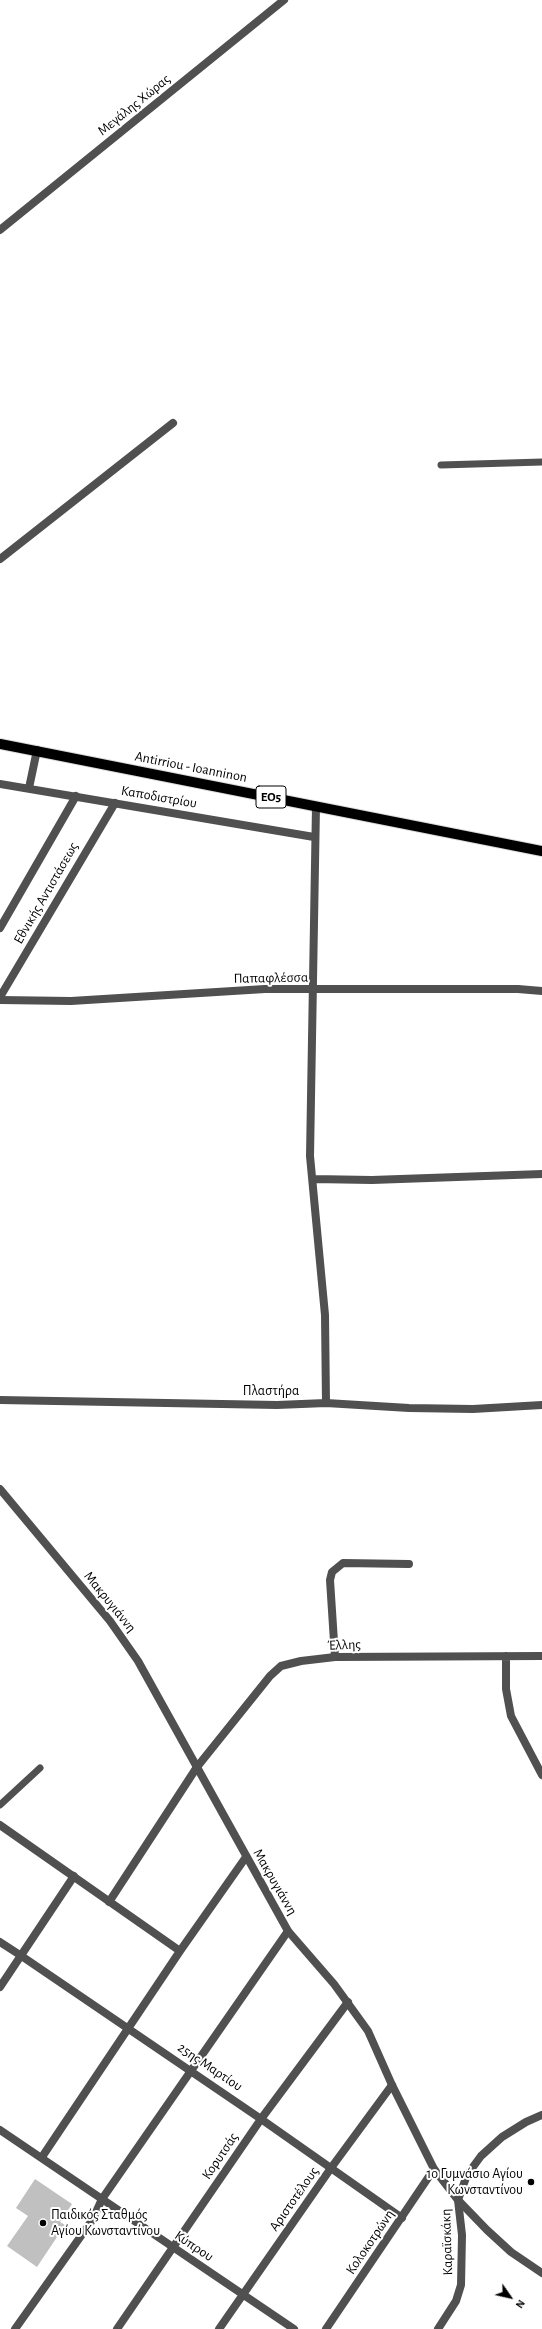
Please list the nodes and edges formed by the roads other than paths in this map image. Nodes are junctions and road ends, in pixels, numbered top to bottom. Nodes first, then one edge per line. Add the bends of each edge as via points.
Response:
1 (284, 0) edge
2 (0, 230) edge
3 (172, 423) dead end
4 (542, 462) edge
5 (441, 465) dead end
6 (0, 559) edge
7 (0, 744) edge
8 (37, 750) junction
9 (0, 784) edge
10 (29, 788) junction
11 (76, 796) junction
12 (115, 802) junction
13 (316, 806) junction
14 (314, 838) junction
15 (542, 851) edge
16 (0, 928) edge
17 (312, 990) junction
18 (542, 991) edge
19 (0, 999) edge
20 (542, 1174) edge
21 (313, 1179) junction
22 (0, 1400) edge
23 (326, 1403) junction
24 (542, 1405) edge
25 (0, 1489) edge
26 (409, 1564) dead end
27 (506, 1656) junction
28 (542, 1656) edge
29 (335, 1657) junction
30 (197, 1767) junction
31 (40, 1768) dead end
32 (542, 1775) edge
33 (0, 1805) edge
34 (0, 1825) edge
35 (246, 1857) junction
36 (74, 1876) junction
37 (109, 1902) junction
38 (288, 1931) junction
39 (0, 1942) edge
40 (180, 1952) junction
41 (20, 1955) junction
42 (0, 1987) edge
43 (348, 2002) junction
44 (128, 2028) junction
45 (191, 2070) junction
46 (392, 2085) junction
47 (542, 2115) edge
48 (261, 2119) junction
49 (0, 2130) edge
50 (42, 2157) junction
51 (331, 2168) junction
52 (434, 2169) junction
53 (102, 2199) junction
54 (458, 2200) junction
55 (402, 2218) junction
56 (173, 2247) junction
57 (542, 2273) edge
58 (243, 2295) junction
59 (15, 2329) edge
60 (117, 2329) edge
61 (219, 2329) edge
62 (294, 2329) edge
63 (326, 2329) edge
64 (438, 2329) edge

1 - 2 street, Μεγάλης Χώρας
3 - 6 street
4 - 5 lane
7 - 8 main road, Antirriou - Ioanninon / ΕΟ5
8 - 10 street
8 - 13 main road, Antirriou - Ioanninon / ΕΟ5
9 - 10 street, Καποδιστρίου
10 - 11 street, Καποδιστρίου
11 - 12 street, Καποδιστρίου
11 - 16 street, Εθνικής Αντιστάσεως
12 - 14 street, Καποδιστρίου
12 - 19 street, Εθνικής Αντιστάσεως
13 - 14 street
13 - 15 main road, Antirriou - Ioanninon / ΕΟ5
14 - 17 street
17 - 18 street, Παπαφλέσσα
17 - 19 street, Παπαφλέσσα via 265,990 71,1001 7,1002
17 - 21 street via 310,1156
20 - 21 street via 372,1180
21 - 23 street via 325,1315
22 - 23 street, Πλαστήρα via 277,1405
23 - 24 street, Πλαστήρα via 466,1409
25 - 30 street, Μακρυγιάννη via 123,1638
26 - 29 street via 343,1563 332,1572 330,1580
27 - 28 street, Έλλης
27 - 29 street, Έλλης
27 - 32 street via 506,1689 511,1716
29 - 30 street, Έλλης via 281,1666 270,1676
30 - 35 street, Μακρυγιάννη
30 - 37 street, Έλλης
31 - 33 lane
34 - 36 street
35 - 38 street, Μακρυγιάννη
35 - 40 street
36 - 37 street
36 - 41 street
37 - 40 street
38 - 43 street, Μακρυγιάννη
38 - 45 street
39 - 41 street, 25ης Μαρτίου
40 - 44 street
41 - 42 street
41 - 44 street, 25ης Μαρτίου
43 - 46 street, Μακρυγιάννη via 368,2031
43 - 48 street, Κορυτσάς
44 - 45 street, 25ης Μαρτίου
44 - 50 street
45 - 48 street, 25ης Μαρτίου
45 - 53 street
46 - 51 street, Αριστοτέλους
46 - 52 street, Μακρυγιάννη
47 - 54 street, Καραϊσκάκη via 514,2129 489,2148 467,2175
48 - 51 street, 25ης Μαρτίου
48 - 56 street, Κορυτσάς
49 - 50 street, Κύπρου
50 - 53 street, Κύπρου
51 - 55 street, 25ης Μαρτίου
51 - 58 street, Αριστοτέλους
52 - 54 street, Μακρυγιάννη
52 - 55 street, Κολοκοτρώνη
53 - 56 street, Κύπρου
53 - 59 street via 93,2219
54 - 57 street, Μακρυγιάννη via 511,2252
54 - 64 street, Καραϊσκάκη via 462,2235 461,2285 456,2301
55 - 63 street, Κολοκοτρώνη
56 - 58 street, Κύπρου
56 - 60 street, Κορυτσάς
58 - 61 street, Αριστοτέλους
58 - 62 street, Κύπρου

